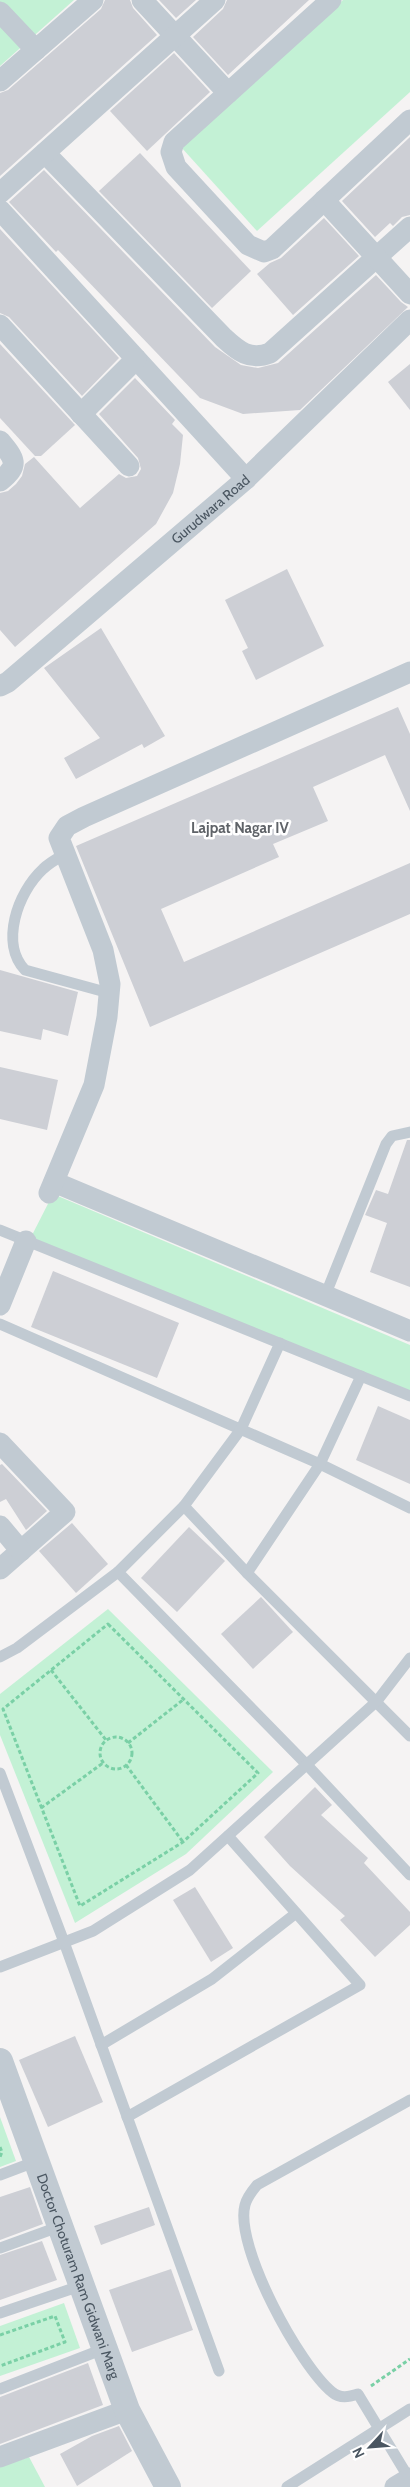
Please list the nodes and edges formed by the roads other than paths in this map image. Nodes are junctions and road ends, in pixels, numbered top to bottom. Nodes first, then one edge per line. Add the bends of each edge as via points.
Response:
1 (93, 0) edge
2 (142, 0) edge
3 (214, 0) edge
4 (331, 0) edge
5 (0, 12) edge
6 (175, 36) junction
7 (36, 50) junction
8 (0, 81) edge
9 (228, 93) junction
10 (410, 120) edge
11 (45, 153) junction
12 (0, 193) edge
13 (324, 200) junction
14 (0, 210) edge
15 (410, 227) edge
16 (377, 258) junction
17 (410, 294) edge
18 (410, 320) edge
19 (0, 325) edge
20 (136, 359) junction
21 (81, 414) junction
22 (0, 441) edge
23 (129, 466) dead end
24 (246, 479) junction
25 (0, 481) edge
26 (410, 672) edge
27 (3, 679) edge
28 (65, 854) junction
29 (109, 993) junction
30 (410, 1132) edge
31 (0, 1230) edge
32 (26, 1241) junction
33 (325, 1296) junction
34 (0, 1305) edge
35 (0, 1324) edge
36 (410, 1331) edge
37 (280, 1343) junction
38 (361, 1376) junction
39 (410, 1396) edge
40 (241, 1430) junction
41 (0, 1443) edge
42 (320, 1464) junction
43 (184, 1506) junction
44 (410, 1508) edge
45 (0, 1526) edge
46 (21, 1551) junction
47 (0, 1569) edge
48 (118, 1572) junction
49 (247, 1573) junction
50 (0, 1657) edge
51 (410, 1658) edge
52 (377, 1701) junction
53 (410, 1736) edge
54 (308, 1766) junction
55 (0, 1773) edge
56 (228, 1836) junction
57 (410, 1875) edge
58 (295, 1914) junction
59 (64, 1942) junction
60 (0, 1967) edge
61 (101, 2045) junction
62 (0, 2061) edge
63 (410, 2100) edge
64 (8, 2105) edge
65 (127, 2117) junction
66 (37, 2161) junction
67 (0, 2175) edge
68 (62, 2226) junction
69 (0, 2248) edge
70 (83, 2285) junction
71 (0, 2313) edge
72 (106, 2348) junction
73 (219, 2371) dead end
74 (0, 2389) edge
75 (410, 2408) edge
76 (127, 2410) junction
77 (380, 2428) junction
78 (0, 2457) edge
79 (406, 2481) edge
80 (168, 2487) edge
81 (286, 2487) edge

1 - 7 street
2 - 6 street
3 - 6 street
4 - 9 street
5 - 7 street
6 - 9 street
6 - 11 street
7 - 8 street
9 - 13 street via 174,142 170,152 176,167 248,246 264,252 272,249
10 - 13 street
11 - 12 street
11 - 16 street via 224,338 248,356 260,357 270,353
13 - 16 street
14 - 20 street
15 - 16 street
16 - 17 street
18 - 24 street, Gurudwara Road
19 - 21 street
20 - 21 street
20 - 24 street
21 - 23 street
22 - 25 street via 14,461 10,473
24 - 27 street, Gurudwara Road
26 - 28 street via 84,817 67,826 59,838
28 - 29 street via 103,950
28 - 29 lane via 43,868 13,907 6,927 8,948 18,966 25,970
29 - 33 street via 94,1085 52,1188
30 - 33 lane via 392,1136 386,1144
31 - 32 lane
32 - 34 street
32 - 37 lane
33 - 36 street
35 - 40 lane
37 - 38 lane
37 - 40 lane
38 - 39 lane
38 - 42 lane
40 - 42 lane
40 - 43 lane
41 - 46 street via 65,1512
42 - 44 lane
42 - 49 lane
43 - 48 lane
43 - 49 lane
45 - 46 street
46 - 47 street
48 - 50 lane via 17,1648
48 - 54 lane
49 - 52 lane
51 - 52 lane
52 - 53 lane
52 - 54 lane
54 - 56 lane
54 - 57 lane
55 - 59 lane
56 - 58 lane
56 - 59 lane via 190,1870 93,1931
58 - 61 lane via 212,1979
58 - 65 lane via 360,1985
59 - 60 lane
59 - 61 lane
61 - 65 lane
62 - 64 street, Doctor Choturam Ram Gidwani Marg
63 - 77 lane via 257,2185 245,2206 249,2244 258,2275 286,2329 333,2394 347,2398 358,2394
64 - 66 street, Doctor Choturam Ram Gidwani Marg
65 - 73 lane
66 - 67 lane
66 - 68 street, Doctor Choturam Ram Gidwani Marg
68 - 69 lane
68 - 70 street, Doctor Choturam Ram Gidwani Marg
70 - 71 lane
70 - 72 street, Doctor Choturam Ram Gidwani Marg
72 - 74 lane
72 - 76 street, Doctor Choturam Ram Gidwani Marg
75 - 77 lane
76 - 78 street
76 - 80 street, Doctor Choturam Ram Gidwani Marg
77 - 79 lane
77 - 81 lane

